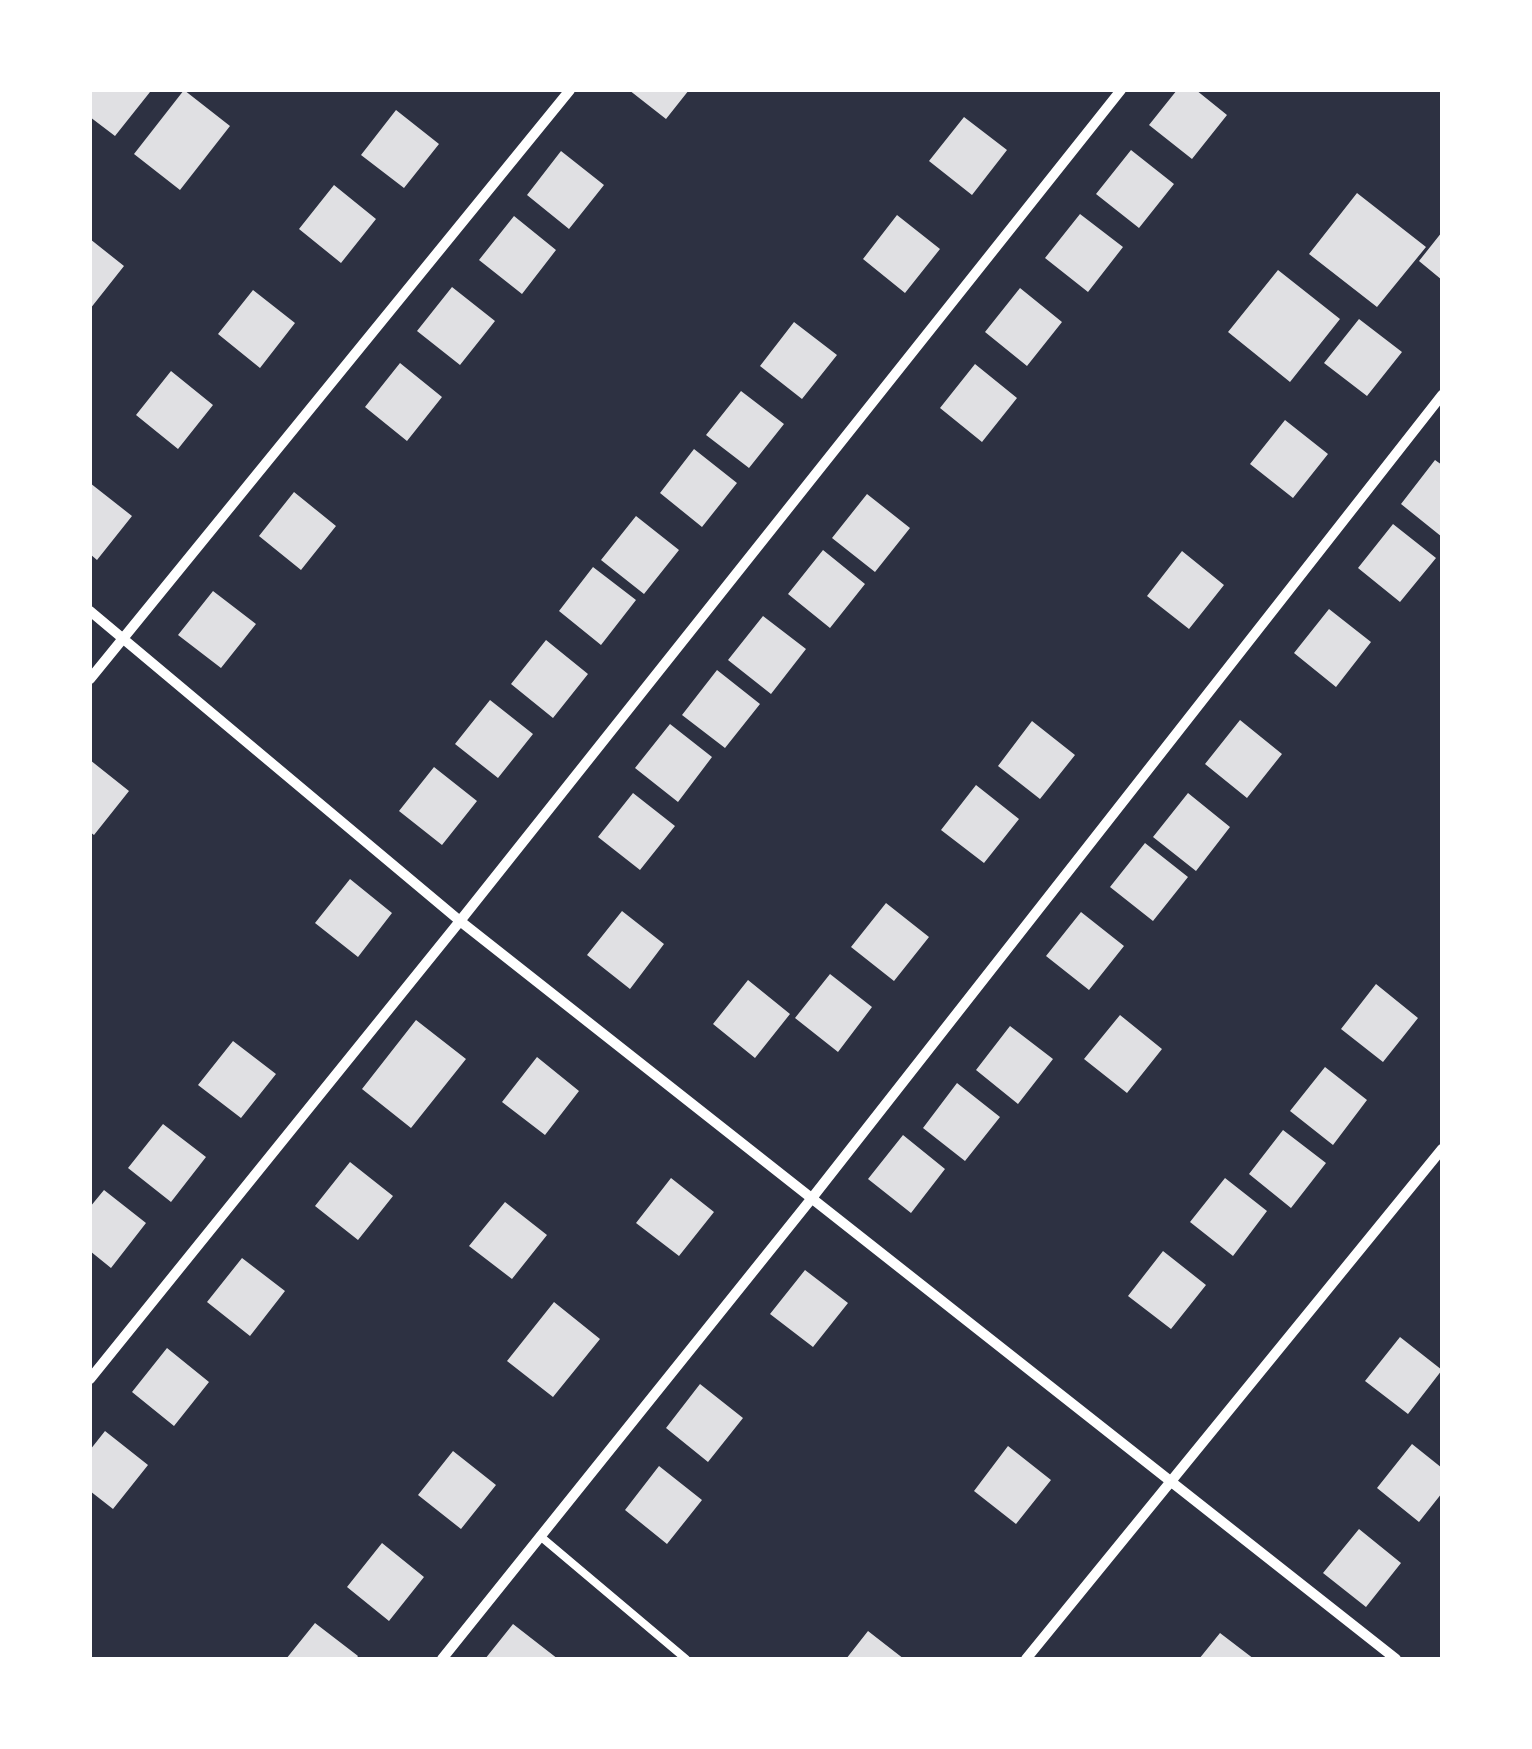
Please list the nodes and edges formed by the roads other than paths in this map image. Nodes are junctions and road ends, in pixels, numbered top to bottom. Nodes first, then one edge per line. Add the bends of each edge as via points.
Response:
1 (570, 90) edge
2 (1121, 90) edge
3 (1442, 394) edge
4 (90, 611) edge
5 (123, 638) junction
6 (90, 679) edge
7 (460, 921) junction
8 (1442, 1150) edge
9 (812, 1198) junction
10 (90, 1380) edge
11 (1170, 1480) junction
12 (540, 1536) junction
13 (442, 1659) edge
14 (686, 1659) edge
15 (1026, 1659) edge
16 (1396, 1659) edge

1 - 5 street
2 - 7 street
3 - 9 street
4 - 5 street
5 - 6 street
5 - 7 street
7 - 9 street
7 - 10 street
8 - 11 street
9 - 11 street
9 - 12 street
11 - 15 street
11 - 16 street
12 - 13 street
12 - 14 lane

